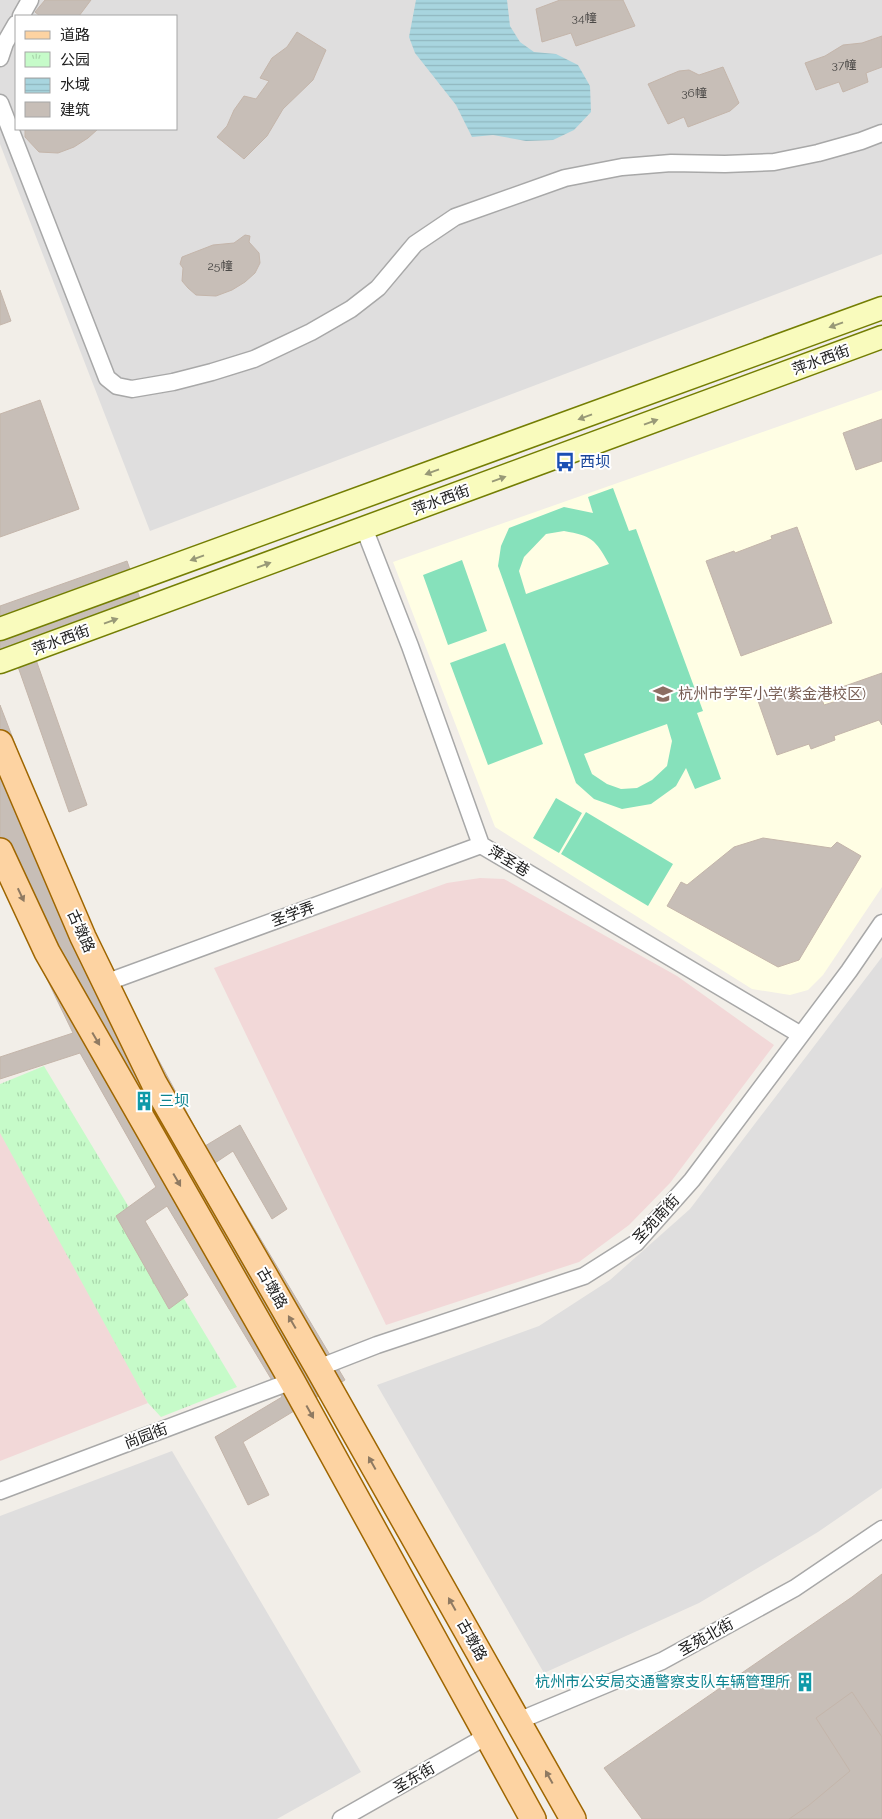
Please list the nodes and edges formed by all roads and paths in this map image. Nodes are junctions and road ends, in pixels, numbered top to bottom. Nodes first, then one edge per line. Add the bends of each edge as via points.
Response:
1 (30, 0) edge
2 (22, 15) edge
3 (15, 26) edge
4 (0, 58) edge
5 (0, 103) edge
6 (882, 133) edge
7 (882, 308) edge
8 (882, 337) edge
9 (364, 528) junction
10 (0, 629) edge
11 (0, 662) edge
12 (0, 743) edge
13 (481, 845) junction
14 (0, 851) edge
15 (882, 923) edge
16 (105, 983) junction
17 (801, 1035) junction
18 (318, 1368) junction
19 (292, 1381) junction
20 (0, 1491) edge
21 (882, 1529) edge
22 (518, 1721) junction
23 (487, 1736) junction
24 (341, 1819) edge
25 (533, 1819) edge
26 (573, 1819) edge

1 - 2 street
3 - 4 street
5 - 6 street via 107,378 117,386 132,389 229,367 311,332 351,309 378,288 415,244 455,217 565,178 622,166 774,162 844,146
7 -> 10 main road, 萍水西街
9 -> 8 main road, 萍水西街
11 -> 9 main road, 萍水西街
9 - 13 street, 萍圣巷
12 - 16 main road, 古墩路
13 - 16 street, 圣学弄
13 - 17 street, 萍圣巷
14 -> 19 main road, 古墩路 via 47,952
15 - 17 street, 圣苑南街
18 -> 16 main road, 古墩路 via 154,1083
17 - 18 street, 圣苑南街 via 692,1180 636,1243 584,1276
22 -> 18 main road, 古墩路
19 - 20 street, 尚园街
19 -> 23 main road, 古墩路
21 - 22 street, 圣苑北街 via 794,1588 662,1661
26 -> 22 main road, 古墩路
23 - 24 street, 圣东街
23 - 25 main road, 古墩路

